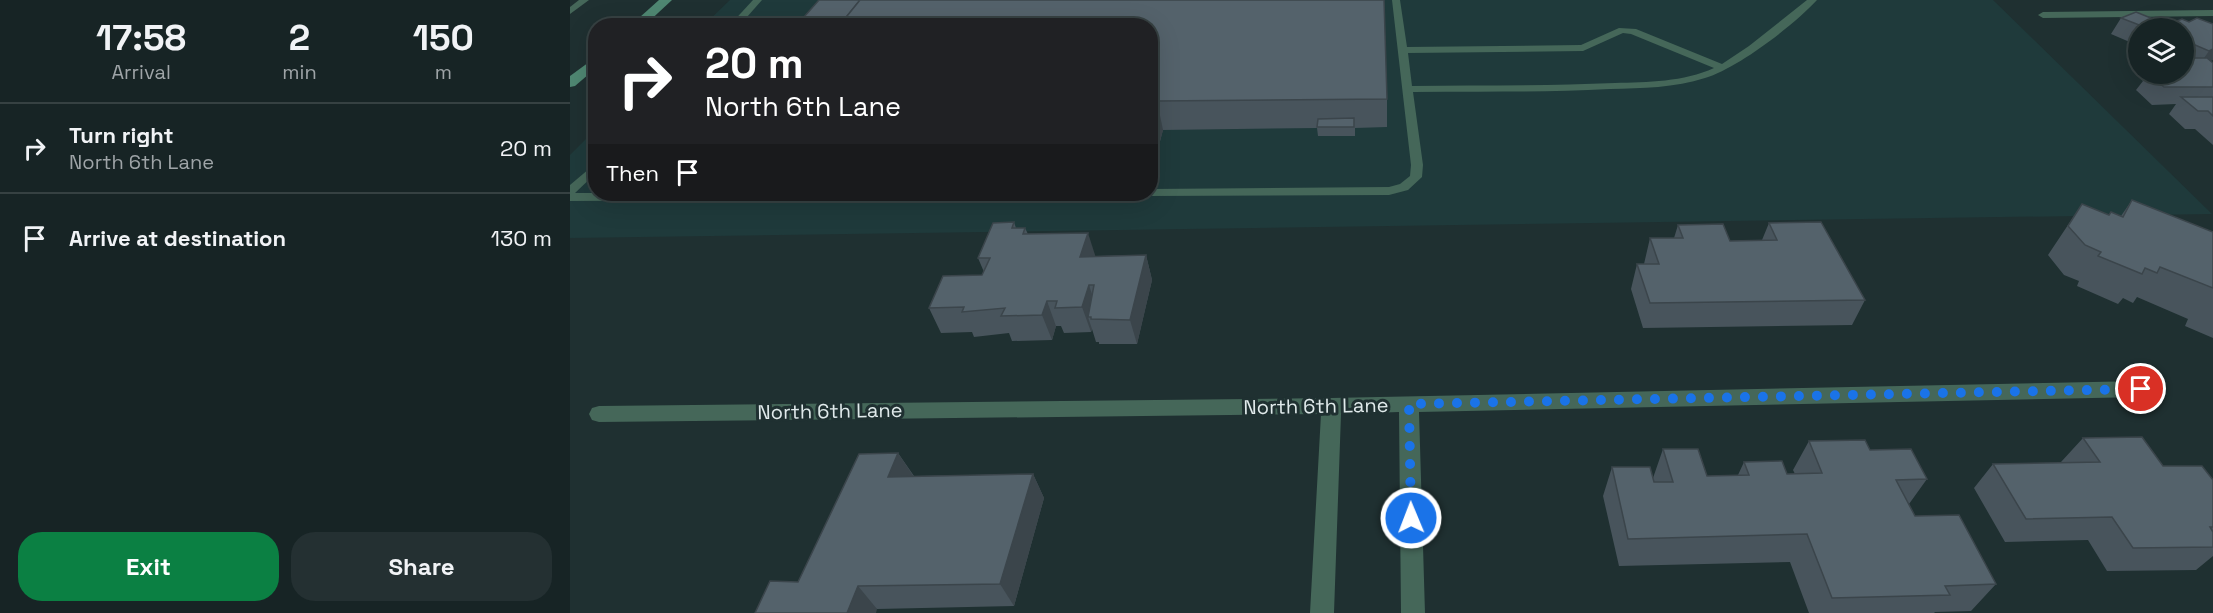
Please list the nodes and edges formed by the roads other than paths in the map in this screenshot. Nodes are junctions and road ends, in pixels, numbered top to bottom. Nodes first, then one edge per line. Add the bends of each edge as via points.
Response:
1 (585, 0) edge
2 (666, 0) edge
3 (758, 0) edge
4 (1396, 0) edge
5 (1813, 0) edge
6 (570, 11) edge
7 (2195, 13) junction
8 (2213, 13) edge
9 (2043, 15) dead end
10 (645, 18) edge
11 (741, 18) edge
12 (2213, 26) edge
13 (1402, 50) junction
14 (1721, 67) junction
15 (588, 68) edge
16 (570, 83) edge
17 (1407, 89) junction
18 (588, 174) edge
19 (570, 192) edge
20 (1158, 193) edge
21 (570, 197) edge
22 (588, 197) edge
23 (2141, 389) dead end
24 (1409, 404) junction
25 (1331, 406) junction
26 (599, 414) dead end
27 (1322, 613) edge
28 (1413, 613) edge

1 - 6 lane
2 - 10 main road
3 - 11 lane
4 - 13 lane
5 - 14 lane
7 - 8 lane
7 - 9 lane
7 - 12 lane
13 - 14 lane via 1583,48 1622,30
13 - 17 lane
14 - 17 lane via 1666,83
15 - 16 main road
17 - 20 lane via 1417,165 1416,177 1404,188 1351,193
18 - 19 lane
21 - 22 lane
23 - 24 street, North 6th Lane
24 - 25 street, North 6th Lane
24 - 28 street
25 - 26 street, North 6th Lane
25 - 27 street

